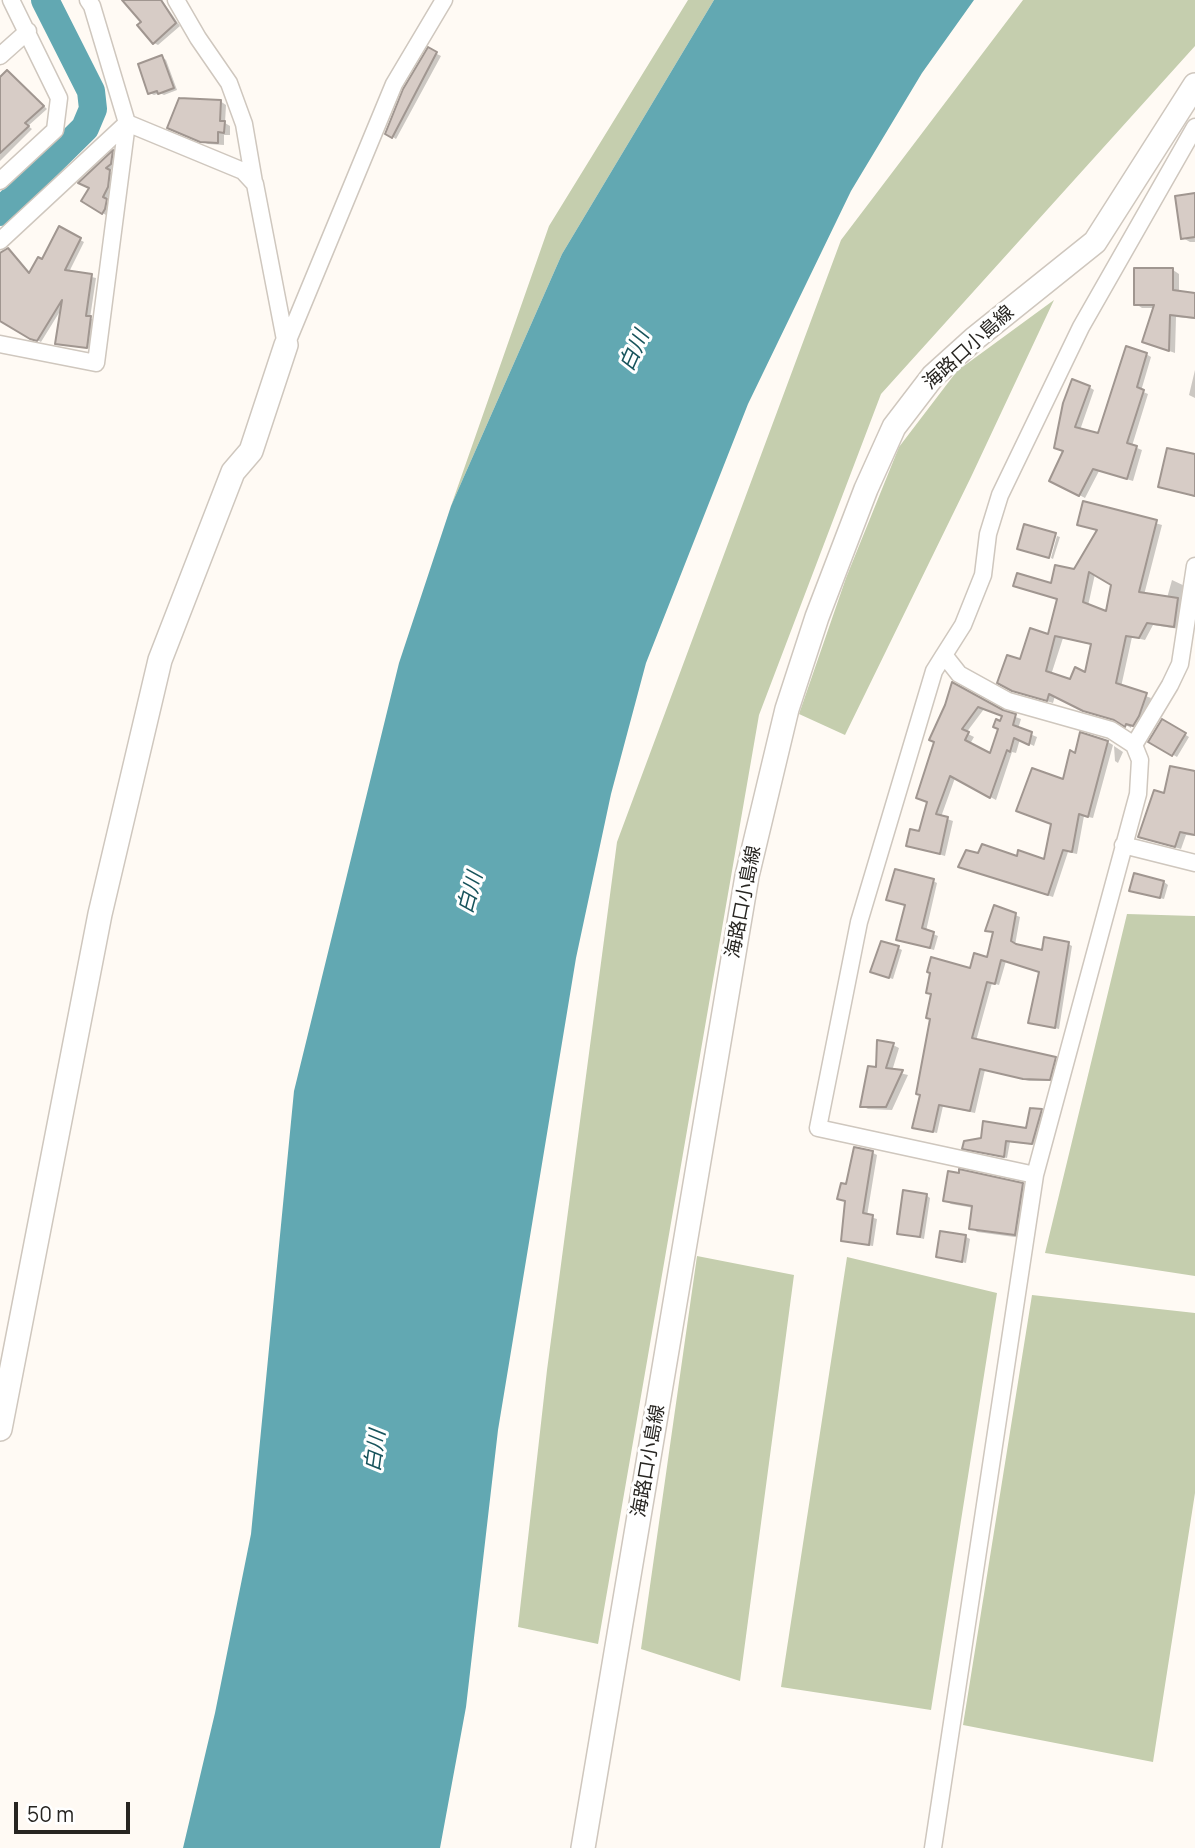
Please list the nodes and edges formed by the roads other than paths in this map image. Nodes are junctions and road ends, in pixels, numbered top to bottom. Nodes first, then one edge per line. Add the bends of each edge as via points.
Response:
1 (11, 0) edge
2 (88, 0) edge
3 (177, 0) edge
4 (444, 0) edge
5 (28, 31) junction
6 (0, 56) edge
7 (1195, 85) edge
8 (127, 123) junction
9 (1195, 127) edge
10 (0, 181) edge
11 (255, 184) junction
12 (0, 242) edge
13 (0, 344) edge
14 (286, 345) junction
15 (1195, 566) edge
16 (944, 655) junction
17 (1134, 745) junction
18 (1123, 845) junction
19 (1195, 863) edge
20 (1035, 1175) junction
21 (0, 1429) edge
22 (583, 1848) edge
23 (933, 1848) edge

1 - 5 street
2 - 8 street
3 - 11 street via 229,83 244,124
4 - 14 street via 394,84
5 - 6 street
5 - 10 street via 59,98 55,130
7 - 22 main road, 海路口小島線 via 1095,242 933,376 894,427 817,617 787,709 747,876
8 - 11 street via 243,171
8 - 12 street
8 - 13 street via 96,363
9 - 16 street via 1081,327 1000,495 988,534 983,575 963,625
11 - 14 street
14 - 21 main road via 251,451 233,472 160,660 100,914
15 - 17 street via 1180,664
16 - 17 street via 959,674 1008,701 1111,730
16 - 20 street via 934,671 859,922 818,1128
17 - 18 street via 1140,760 1138,794
18 - 19 street
18 - 20 street
20 - 23 street

